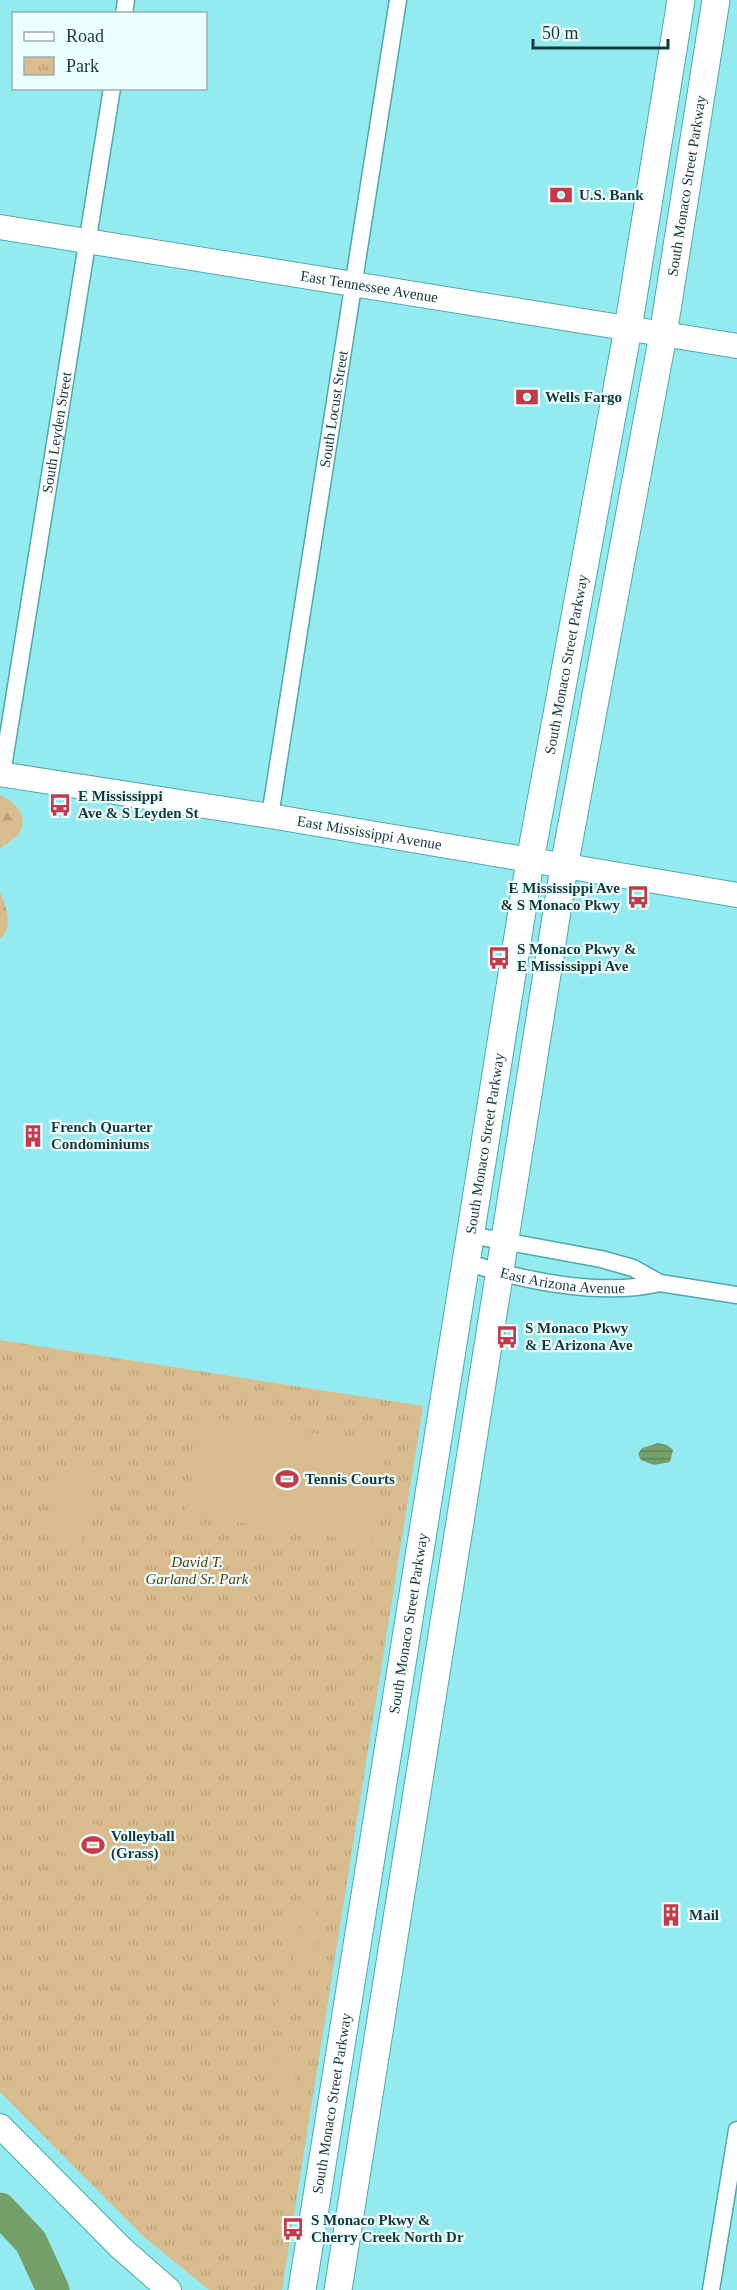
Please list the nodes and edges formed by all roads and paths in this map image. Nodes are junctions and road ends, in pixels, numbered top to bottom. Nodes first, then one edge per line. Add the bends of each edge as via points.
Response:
1 (398, 0) edge
2 (681, 0) edge
3 (716, 0) edge
4 (112, 90) edge
5 (0, 227) edge
6 (89, 241) junction
7 (353, 283) junction
8 (628, 329) junction
9 (663, 334) junction
10 (737, 346) edge
11 (1, 774) edge
12 (270, 816) junction
13 (530, 861) junction
14 (564, 867) junction
15 (737, 895) edge
16 (470, 1234) junction
17 (504, 1242) junction
18 (466, 1263) junction
19 (499, 1273) junction
20 (660, 1283) junction
21 (737, 1295) edge
22 (0, 2126) edge
23 (737, 2130) edge
24 (169, 2290) edge
25 (302, 2290) edge
26 (338, 2290) edge
27 (711, 2290) edge

1 - 7 street, South Locust Street
2 - 8 main road, South Monaco Street Parkway
3 - 9 main road, South Monaco Street Parkway
4 - 6 street, South Leyden Street
5 - 6 street, East Tennessee Avenue
6 - 7 street, East Tennessee Avenue
6 - 11 street, South Leyden Street
7 - 8 street, East Tennessee Avenue
7 - 12 street, South Locust Street
8 - 9 street, East Tennessee Avenue
8 - 13 main road, South Monaco Street Parkway
9 - 10 street, East Tennessee Avenue
9 - 14 main road, South Monaco Street Parkway
11 - 12 street, East Mississippi Avenue
12 - 13 street, East Mississippi Avenue
13 - 14 street, East Mississippi Avenue
13 - 16 main road, South Monaco Street Parkway
14 - 15 street, East Mississippi Avenue
14 - 17 main road, South Monaco Street Parkway
16 - 17 street, East Arizona Avenue
16 - 18 main road, South Monaco Street Parkway
17 - 19 main road, South Monaco Street Parkway
17 - 20 street, East Arizona Avenue via 601,1259
18 - 19 street, East Arizona Avenue
18 - 25 main road, South Monaco Street Parkway
19 - 20 street, East Arizona Avenue via 609,1289
19 - 26 main road, South Monaco Street Parkway
20 - 21 street, East Arizona Avenue
22 - 24 street via 121,2248
23 - 27 street

